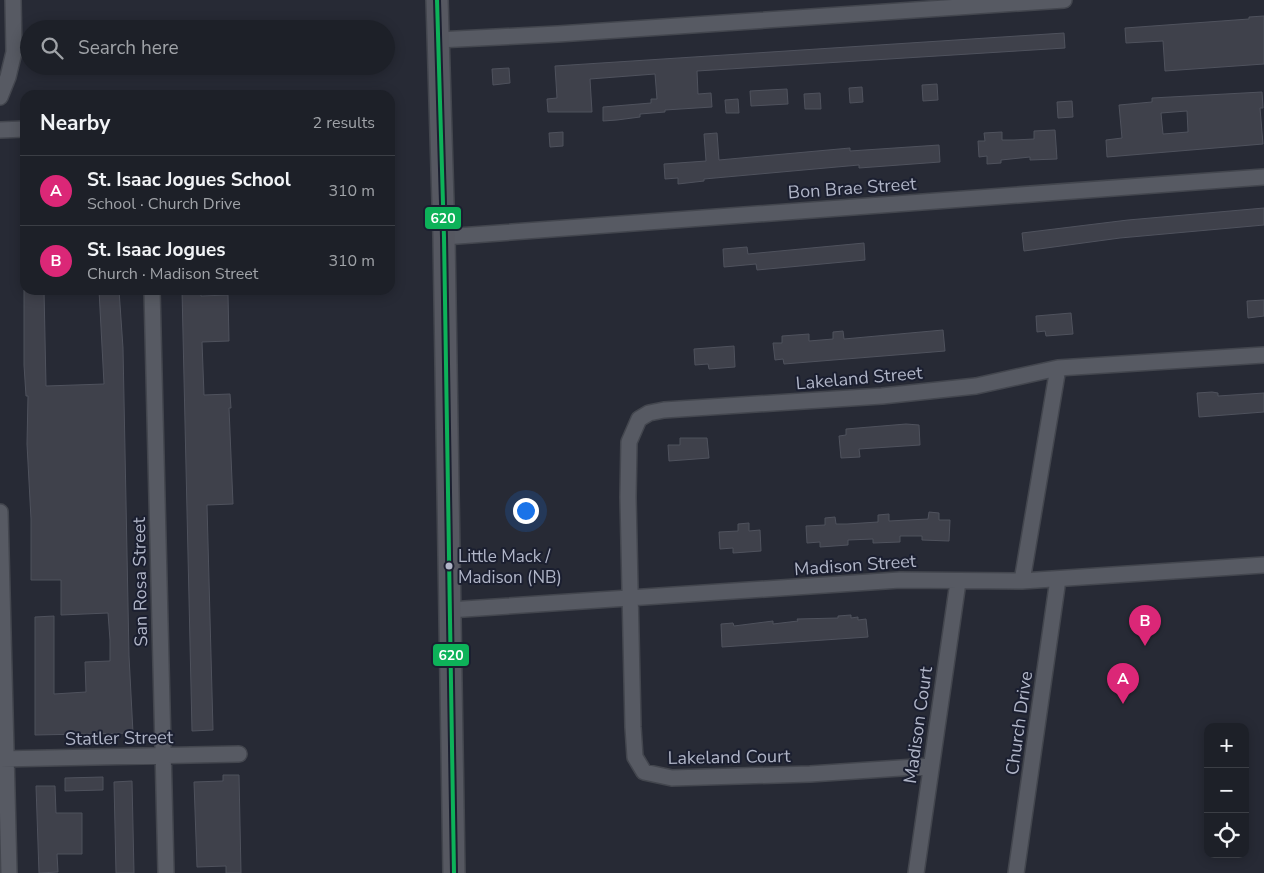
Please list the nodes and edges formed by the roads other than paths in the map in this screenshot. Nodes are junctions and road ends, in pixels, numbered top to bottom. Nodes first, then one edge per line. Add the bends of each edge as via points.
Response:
1 (14, 0) edge
2 (437, 0) edge
3 (1064, 0) edge
4 (437, 40) junction
5 (0, 97) edge
6 (20, 129) edge
7 (0, 130) edge
8 (1264, 177) edge
9 (444, 237) junction
10 (152, 295) edge
11 (1264, 354) edge
12 (1058, 368) junction
13 (0, 512) edge
14 (1264, 565) edge
15 (1058, 579) junction
16 (1022, 581) junction
17 (958, 582) junction
18 (629, 600) junction
19 (449, 610) junction
20 (238, 754) dead end
21 (163, 756) junction
22 (3, 759) edge
23 (931, 766) junction
24 (10, 873) edge
25 (166, 873) edge
26 (454, 873) edge
27 (916, 873) edge
28 (1016, 873) edge

1 - 5 street via 14,52
2 - 4 main road
3 - 4 street
4 - 9 main road
6 - 7 street
8 - 9 street, Bon Brae Street
9 - 19 main road
10 - 21 street, San Rosa Street
11 - 12 street, Lakeland Street
12 - 16 street
12 - 18 street, Lakeland Street via 976,386 649,413 639,419 629,442
13 - 22 street
14 - 15 street, Madison Street
15 - 16 street, Madison Street
15 - 28 street, Church Drive
16 - 17 street, Madison Street
17 - 18 street, Madison Street via 900,580
17 - 23 street, Madison Court
18 - 19 street, Madison Street
18 - 23 street, Lakeland Court via 635,757 644,772 672,778
19 - 26 main road
20 - 21 street, Statler Street
21 - 22 street, Statler Street
21 - 25 street, San Rosa Street
22 - 24 street
23 - 27 street, Madison Court

